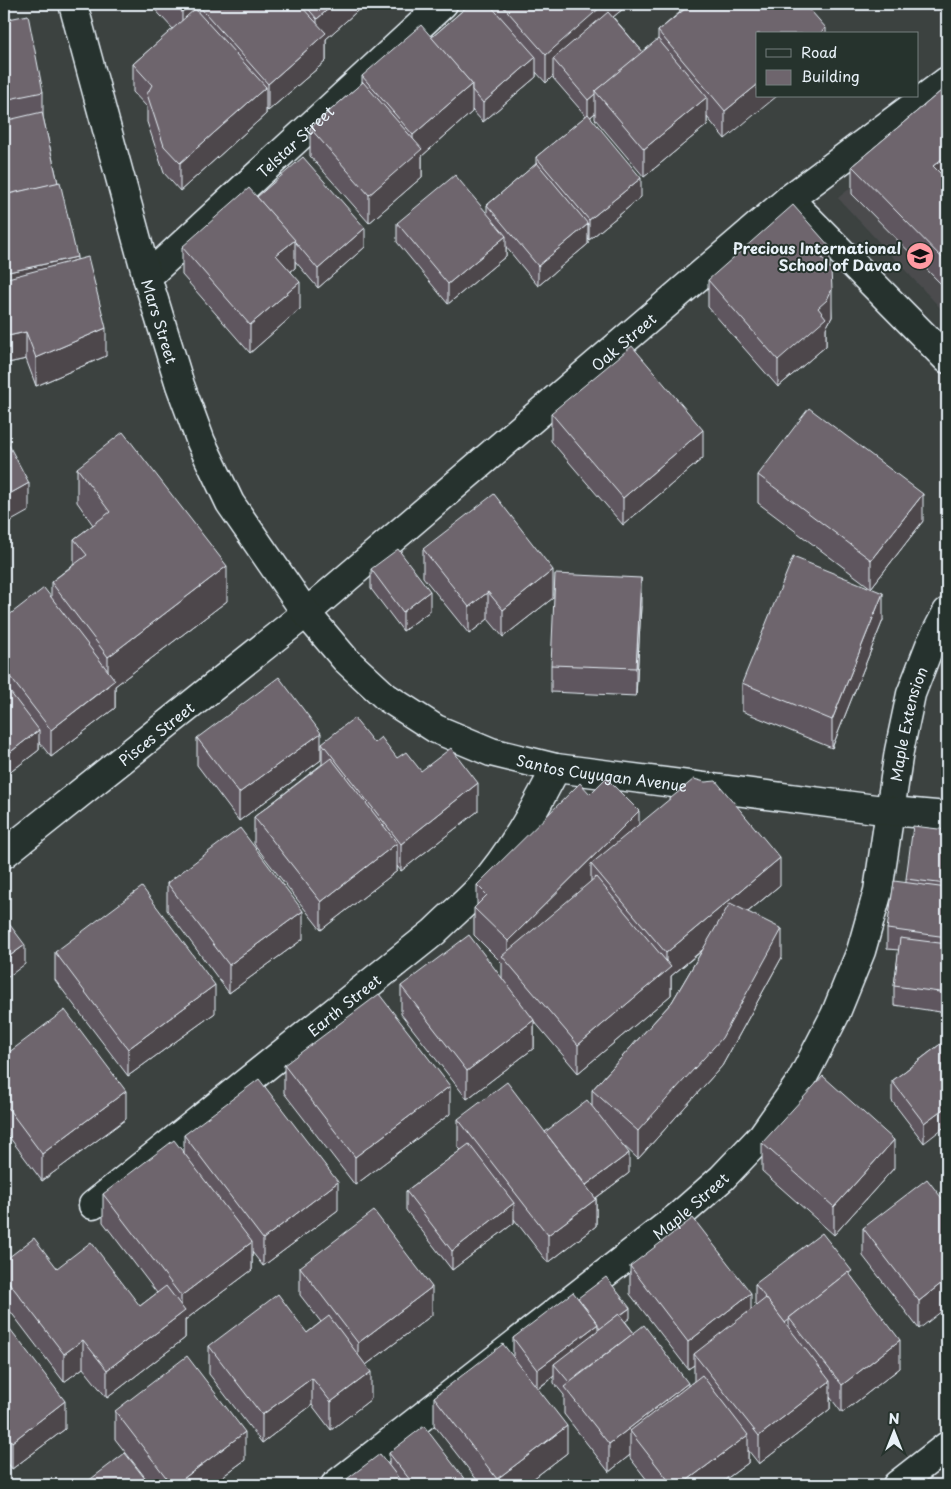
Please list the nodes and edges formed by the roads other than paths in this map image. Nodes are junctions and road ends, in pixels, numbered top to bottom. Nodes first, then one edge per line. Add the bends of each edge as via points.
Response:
1 (73, 4) edge
2 (443, 4) edge
3 (947, 81) edge
4 (789, 199) junction
5 (147, 277) junction
6 (947, 359) edge
7 (306, 612) junction
8 (947, 612) edge
9 (556, 768) junction
10 (891, 811) junction
11 (947, 816) edge
12 (4, 854) edge
13 (93, 1205) dead end
14 (947, 1446) edge
15 (335, 1485) edge
16 (897, 1485) edge

1 - 5 street, Mars Street
2 - 5 street, Telstar Street
3 - 4 street, Oak Street
4 - 6 street
4 - 7 street, Oak Street
5 - 7 street, Mars Street via 180,385 205,451 230,503
7 - 9 street, Santos Cuyugan Avenue via 345,659 386,696 436,729 490,752
7 - 12 street, Pisces Street
8 - 10 street, Maple Extension via 930,645 912,694 899,751
9 - 10 street, Santos Cuyugan Avenue
9 - 13 street, Earth Street via 512,846 479,889 440,926
10 - 11 street, Santos Cuyugan Avenue
10 - 15 street, Maple Street via 878,891 861,951 835,1015 801,1081 762,1136 680,1215
14 - 16 street

